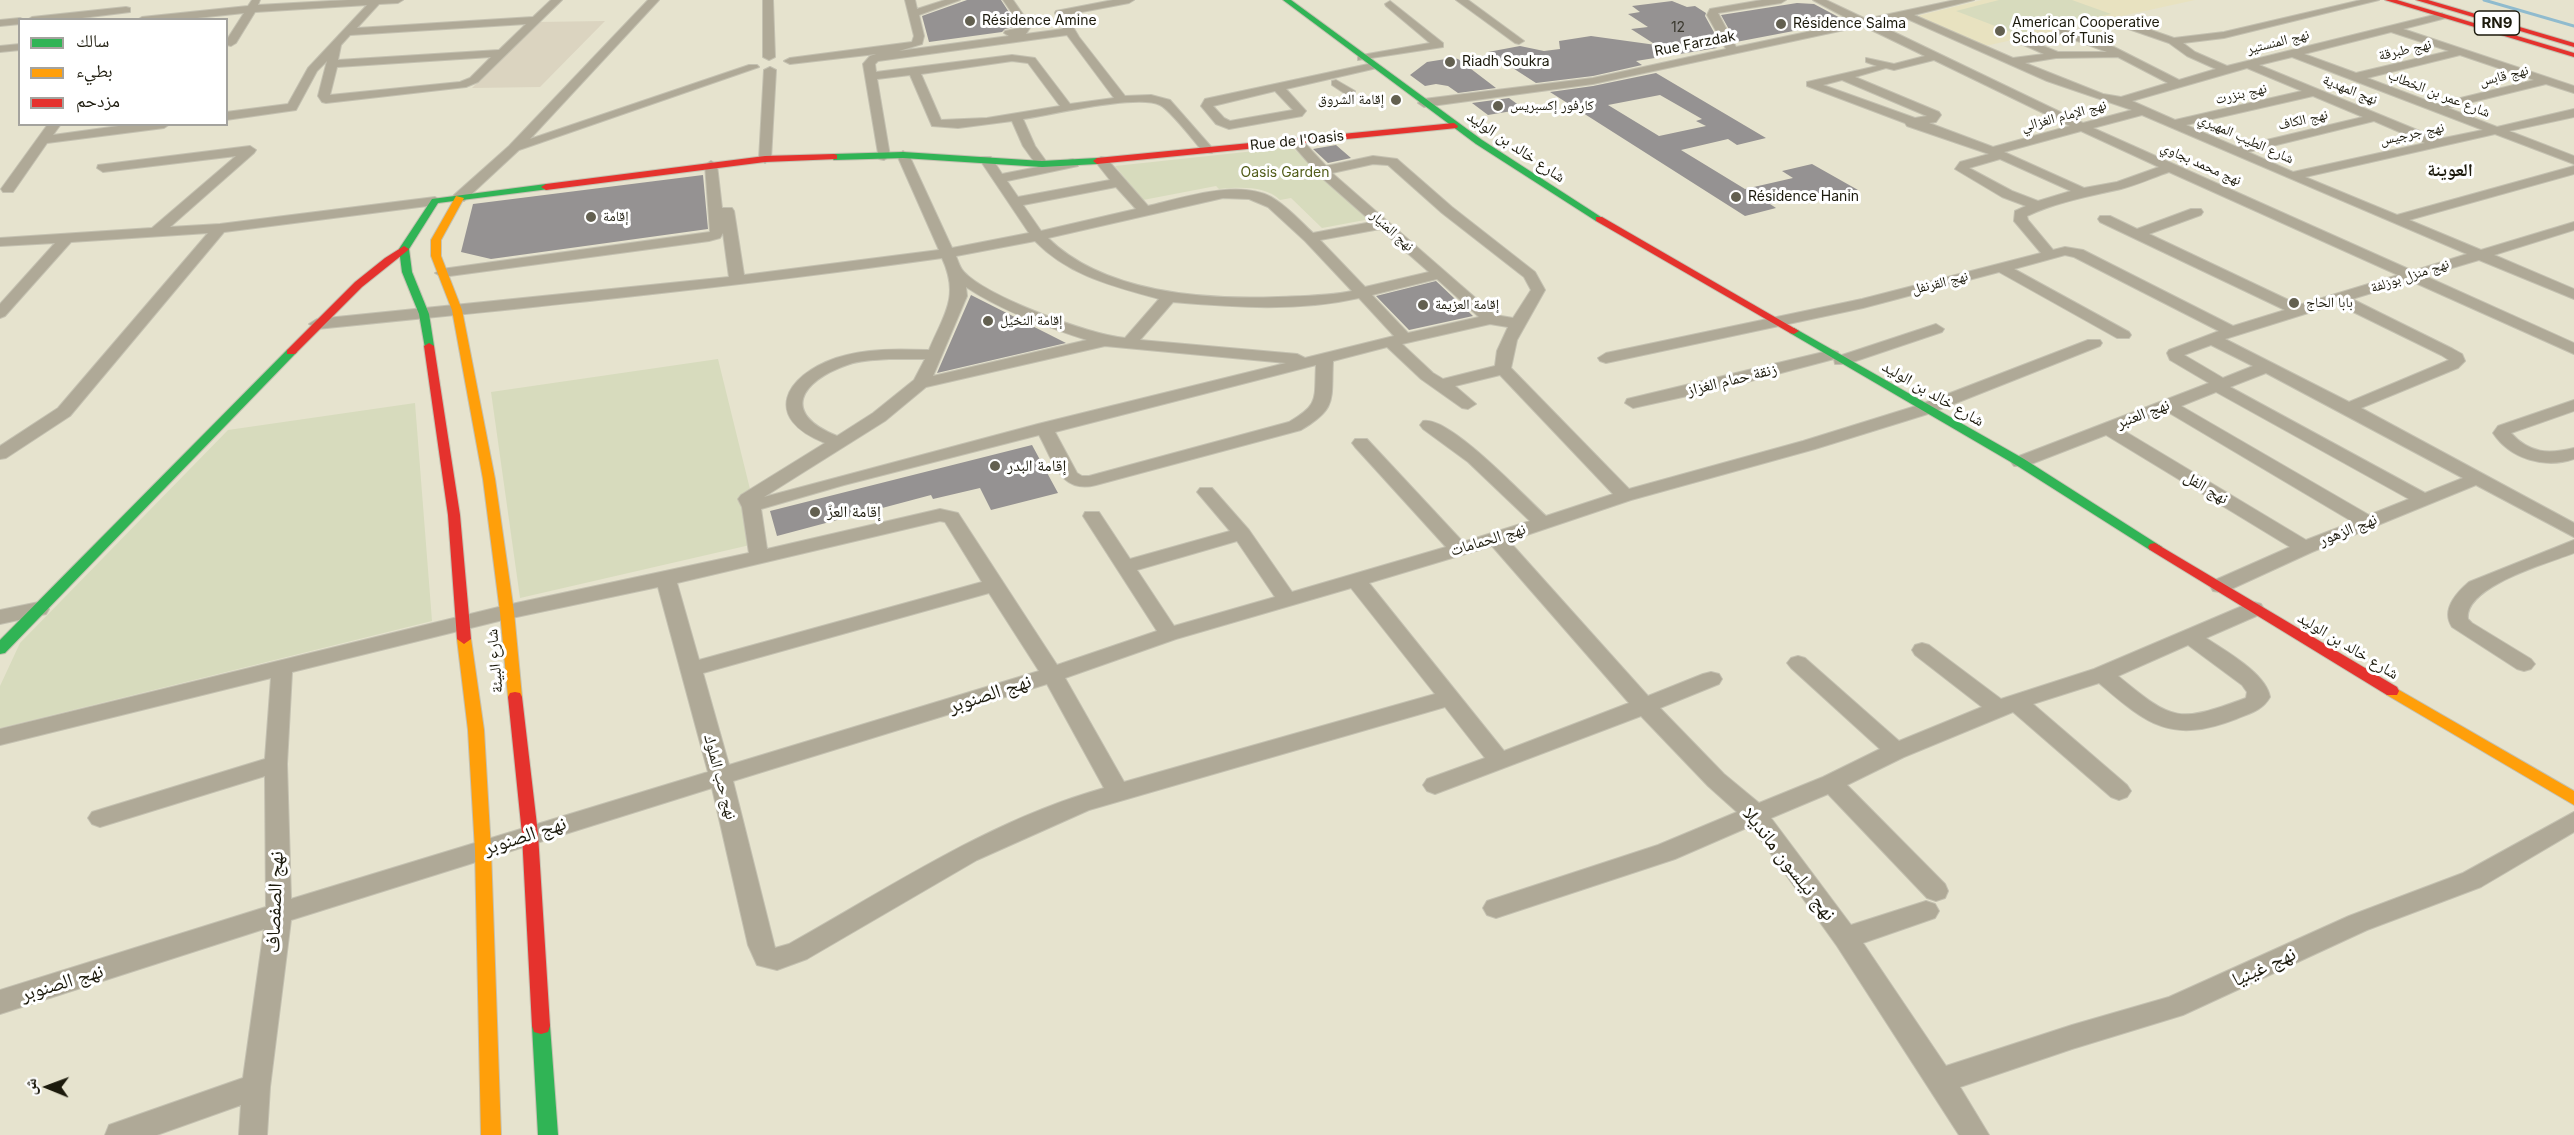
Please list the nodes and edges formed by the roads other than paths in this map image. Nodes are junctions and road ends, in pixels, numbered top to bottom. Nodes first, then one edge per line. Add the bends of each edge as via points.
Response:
1 (132, 0) edge
2 (398, 0) edge
3 (557, 0) edge
4 (654, 0) edge
5 (768, 0) edge
6 (910, 0) edge
7 (955, 0) edge
8 (1008, 0) edge
9 (1129, 0) edge
10 (1287, 0) edge
11 (1461, 0) edge
12 (1781, 0) edge
13 (1818, 0) edge
14 (1967, 0) edge
15 (2374, 0) edge
16 (2389, 0) edge
17 (2420, 0) edge
18 (2458, 0) edge
19 (376, 1) edge
20 (1742, 2) edge
21 (1390, 4) dead end
22 (254, 5) edge
23 (914, 14) junction
24 (123, 15) edge
25 (1906, 15) junction
26 (2442, 16) junction
27 (68, 18) edge
28 (157, 18) edge
29 (536, 20) junction
30 (18, 21) edge
31 (0, 23) edge
32 (1868, 23) junction
33 (2121, 23) dead end
34 (2393, 29) junction
35 (1069, 30) junction
36 (2060, 31) dead end
37 (348, 32) junction
38 (1056, 33) junction
39 (2574, 34) edge
40 (2022, 40) dead end
41 (1519, 41) dead end
42 (2173, 41) junction
43 (231, 43) dead end
44 (917, 44) junction
45 (2574, 45) edge
46 (336, 46) junction
47 (18, 47) edge
48 (0, 49) edge
49 (2462, 51) junction
50 (1733, 52) junction
51 (503, 53) junction
52 (2294, 54) junction
53 (2056, 55) junction
54 (2574, 55) edge
55 (1937, 56) junction
56 (2120, 56) junction
57 (1020, 58) junction
58 (1367, 62) junction
59 (1852, 62) dead end
60 (2011, 62) junction
61 (332, 64) junction
62 (769, 64) junction
63 (2249, 65) junction
64 (1887, 67) junction
65 (2226, 70) junction
66 (914, 71) junction
67 (1908, 74) dead end
68 (871, 76) junction
69 (1841, 76) junction
70 (2355, 77) junction
71 (2546, 81) junction
72 (1336, 83) dead end
73 (2178, 84) junction
74 (1278, 87) junction
75 (2574, 90) edge
76 (2314, 92) junction
77 (1352, 93) dead end
78 (1122, 100) junction
79 (2121, 101) junction
80 (1424, 103) junction
81 (2434, 108) junction
82 (1068, 109) junction
83 (2144, 111) junction
84 (2574, 113) edge
85 (228, 116) edge
86 (1016, 117) junction
87 (2376, 117) junction
88 (1911, 123) junction
89 (2175, 124) junction
90 (54, 126) edge
91 (150, 126) edge
92 (1454, 126) junction
93 (2079, 126) junction
94 (2494, 131) junction
95 (44, 140) junction
96 (1296, 141) junction
97 (2439, 144) junction
98 (513, 149) junction
99 (1208, 150) junction
100 (2236, 151) junction
101 (1996, 153) junction
102 (903, 155) junction
103 (884, 156) junction
104 (765, 159) junction
105 (986, 160) junction
106 (2574, 160) edge
107 (1101, 161) junction
108 (1075, 163) junction
109 (717, 164) junction
110 (1042, 164) junction
111 (2170, 166) junction
112 (104, 168) dead end
113 (2574, 170) edge
114 (1323, 171) junction
115 (2292, 176) junction
116 (999, 179) junction
117 (1120, 182) junction
118 (8, 189) dead end
119 (2083, 192) junction
120 (459, 198) junction
121 (435, 201) junction
122 (1016, 202) junction
123 (2037, 206) junction
124 (1144, 210) junction
125 (2196, 212) dead end
126 (2105, 219) dead end
127 (2397, 219) junction
128 (1385, 224) junction
129 (2574, 226) edge
130 (220, 228) junction
131 (155, 233) junction
132 (2138, 234) junction
133 (1037, 235) junction
134 (1310, 238) junction
135 (66, 239) junction
136 (3, 245) edge
137 (404, 249) junction
138 (948, 252) junction
139 (2477, 254) junction
140 (2050, 255) junction
141 (2000, 267) junction
142 (442, 273) junction
143 (957, 274) junction
144 (1441, 274) junction
145 (2412, 275) junction
146 (737, 279) junction
147 (2572, 292) edge
148 (1363, 293) junction
149 (1169, 297) junction
150 (2340, 299) junction
151 (457, 310) junction
152 (2299, 310) junction
153 (0, 313) edge
154 (424, 314) junction
155 (1490, 319) junction
156 (1776, 321) junction
157 (317, 324) junction
158 (1518, 324) junction
159 (1935, 329) dead end
160 (2232, 332) junction
161 (2123, 335) dead end
162 (2212, 339) junction
163 (1398, 340) junction
164 (1105, 341) junction
165 (1129, 343) junction
166 (2094, 343) dead end
167 (2574, 349) edge
168 (935, 355) junction
169 (1606, 358) dead end
170 (1836, 358) junction
171 (1318, 359) junction
172 (2266, 367) junction
173 (1503, 369) junction
174 (921, 383) junction
175 (1441, 384) junction
176 (2220, 385) junction
177 (1633, 403) dead end
178 (1468, 404) dead end
179 (2166, 404) junction
180 (2574, 405) edge
181 (2348, 408) junction
182 (1925, 409) junction
183 (1429, 425) dead end
184 (2107, 428) junction
185 (1044, 429) junction
186 (837, 442) junction
187 (1361, 443) dead end
188 (0, 454) edge
189 (2567, 455) edge
190 (2020, 462) junction
191 (2478, 478) junction
192 (1206, 492) dead end
193 (1625, 496) junction
194 (2422, 500) junction
195 (751, 506) junction
196 (1092, 516) dead end
197 (1542, 523) junction
198 (2368, 523) junction
199 (2574, 531) edge
200 (1242, 534) junction
201 (1496, 539) junction
202 (2574, 546) edge
203 (2305, 548) junction
204 (1459, 550) junction
205 (759, 556) junction
206 (1126, 567) junction
207 (666, 579) junction
208 (1356, 579) junction
209 (994, 585) junction
210 (2220, 586) junction
211 (1286, 598) junction
212 (39, 609) junction
213 (2254, 609) junction
214 (507, 612) junction
215 (0, 617) edge
216 (462, 624) junction
217 (1169, 634) junction
218 (2188, 636) junction
219 (0, 649) edge
220 (1922, 650) dead end
221 (1798, 663) dead end
222 (2524, 664) dead end
223 (282, 668) junction
224 (692, 669) junction
225 (2102, 674) junction
226 (1052, 675) junction
227 (1711, 679) dead end
228 (1448, 698) junction
229 (1644, 706) junction
230 (2008, 706) junction
231 (0, 737) edge
232 (1896, 751) junction
233 (1499, 760) junction
234 (276, 764) junction
235 (721, 778) junction
236 (1832, 783) junction
237 (1435, 785) dead end
238 (2119, 791) dead end
239 (1118, 793) junction
240 (2574, 799) edge
241 (1755, 814) junction
242 (100, 818) dead end
243 (2574, 821) edge
244 (530, 834) junction
245 (483, 850) junction
246 (1496, 908) dead end
247 (279, 914) junction
248 (1846, 938) junction
249 (0, 1002) edge
250 (1940, 1081) junction
251 (256, 1087) junction
252 (119, 1135) edge
253 (253, 1135) edge
254 (491, 1135) edge
255 (548, 1135) edge
256 (1976, 1135) edge

1 - 24 street
2 - 19 street
3 - 29 street
4 - 98 street
5 - 62 street
6 - 23 street
7 - 23 street
8 - 44 street via 1026,26 1024,31
9 - 35 street via 1064,10 1060,13
10 - 58 main road, شارع خالد بن الوليد
11 - 41 street
12 - 20 street
13 - 32 street, نهج محمد بجاوي
14 - 25 street, Rue Farzdak
15 - 42 street via 2224,35
16 - 26 main road
17 - 45 main road, RN9
18 - 39 main road, RN9
19 - 22 street
19 - 37 street
20 - 50 street via 1712,15
21 - 58 street via 1439,45
22 - 28 street
22 - 43 street
23 - 44 street
24 - 27 street
25 - 32 street, Rue Farzdak
25 - 60 street, شارع الطيب المهيري
26 - 34 street, نهج المنستير
26 - 54 main road
29 - 37 street
29 - 51 street
30 - 31 street
32 - 50 street, Rue Farzdak
32 - 55 street, نهج محمد بجاوي
33 - 42 street
34 - 49 street
34 - 52 street, نهج المنستير
35 - 38 street
35 - 78 street
36 - 56 street
37 - 46 street
38 - 57 street
38 - 68 street via 880,56 870,61
40 - 53 street
42 - 65 street
44 - 62 street via 790,62 782,68
46 - 61 street
46 - 85 street via 312,70 292,107
47 - 48 street
49 - 70 street, نهج طبرقة
49 - 71 street
50 - 80 street, Rue Farzdak via 1593,81
51 - 61 street
51 - 61 street via 474,80 462,85 337,100 324,96
52 - 63 street, نهج المنستير
52 - 70 street, شارع عمر بن الخطاب
53 - 56 street
53 - 60 street
55 - 64 street
55 - 93 street, نهج محمد بجاوي
56 - 73 street
57 - 66 street
57 - 82 street via 1031,60
58 - 74 street
58 - 80 main road, شارع خالد بن الوليد
59 - 64 street via 1874,59
60 - 79 street, شارع الطيب المهيري via 2100,97
62 - 98 street
62 - 104 street
63 - 65 street, نهج المنستير
63 - 76 street, نهج المهدية
64 - 67 street
64 - 69 street
65 - 73 street, نهج المنستير
66 - 68 street
66 - 86 street via 936,123 952,125
68 - 103 street
69 - 88 street via 1935,115
69 - 88 street via 1811,84
70 - 81 street, شارع عمر بن الخطاب
71 - 75 street
71 - 81 street, نهج قابس
72 - 77 street
73 - 79 street, نهج المنستير
74 - 74 street via 1209,102 1207,106 1229,125 1298,114 1298,108
76 - 87 street, نهج المهدية
76 - 89 street, نهج بنزرت
78 - 82 street
78 - 99 street via 1161,99
79 - 83 street, شارع الطيب المهيري
80 - 92 main road, شارع خالد بن الوليد
81 - 94 street, شارع عمر بن الخطاب
82 - 86 street
83 - 89 street, شارع الطيب المهيري
83 - 93 street, نهج الإمام الغزالي
84 - 94 street, نهج جرجيس
86 - 110 street
87 - 97 street, نهج المهدية
87 - 100 street, نهج الكاف
88 - 101 street
89 - 100 street, شارع الطيب المهيري
90 - 95 street
91 - 95 street
92 - 96 main road, Rue de l'Oasis
92 - 156 main road, شارع خالد بن الوليد via 1556,194
93 - 101 street, نهج الإمام الغزالي
93 - 111 street, نهج محمد بجاوي
94 - 97 street, نهج جرجيس
94 - 106 street, شارع عمر بن الخطاب
95 - 118 street
96 - 99 main road, Rue de l'Oasis
96 - 114 street, نهج المنيار
97 - 115 street, نهج جرجيس
98 - 120 street
99 - 107 main road, Rue de l'Oasis
100 - 115 street, شارع الطيب المهيري
101 - 119 street
101 - 123 street, نهج الإمام الغزالي via 1961,169
102 - 103 main road, Rue de l'Oasis
102 - 105 main road, Rue de l'Oasis
102 - 138 street
103 - 104 main road, Rue de l'Oasis
104 - 109 main road, Rue de l'Oasis
105 - 110 main road, Rue de l'Oasis
105 - 116 street
107 - 108 main road, Rue de l'Oasis
107 - 117 street
108 - 110 main road, Rue de l'Oasis
108 - 116 street
109 - 120 main road, Rue de l'Oasis
109 - 142 street via 715,235
109 - 146 street
111 - 119 street via 2120,185
111 - 145 street, نهج محمد بجاوي
112 - 131 street via 250,150
113 - 127 street
114 - 128 street, نهج المنيار
114 - 158 street via 1373,160 1392,162 1530,275 1538,290
115 - 127 street, شارع الطيب المهيري
116 - 122 street
117 - 122 street
117 - 124 street
119 - 123 street
120 - 121 main road, Rue de l'Oasis
120 - 142 main road, شارع البيئة via 436,240
121 - 130 street
121 - 137 main road
122 - 133 street
123 - 140 street via 2020,214 2020,218
124 - 133 street
124 - 134 street via 1223,194 1249,195 1273,204
125 - 132 street
126 - 132 street
127 - 139 street, شارع الطيب المهيري
128 - 134 street
128 - 144 street, نهج المنيار
129 - 139 street, نهج منزل بوزلفة
130 - 131 street
130 - 188 street via 64,412
131 - 135 street
132 - 152 street
133 - 138 street
133 - 149 street via 1057,255 1107,280
134 - 148 street
135 - 136 street
135 - 153 street
137 - 154 main road, شارع البيئة via 407,272
137 - 157 main road via 377,267
138 - 143 street
138 - 146 street
139 - 145 street, نهج منزل بوزلفة
139 - 147 street, شارع الطيب المهيري
140 - 141 street, نهج القرنفل
140 - 160 street, نهج القرنفل via 2078,253
141 - 156 street, نهج القرنفل
141 - 161 street
142 - 151 main road, شارع البيئة
143 - 164 street via 1014,307
143 - 168 street via 959,296
144 - 148 street
144 - 155 street, نهج المنيار
145 - 150 street, نهج منزل بوزلفة
145 - 167 street, نهج محمد بجاوي
146 - 151 street
148 - 149 street via 1288,303
148 - 163 street
149 - 165 street
150 - 152 street, نهج منزل بوزلفة
150 - 181 street via 2447,352 2457,361
151 - 154 street
151 - 214 main road, شارع البيئة via 489,479
152 - 160 street, نهج منزل بوزلفة
154 - 157 street
154 - 216 main road, شارع البيئة via 454,515
155 - 158 street
155 - 163 street
156 - 169 street, نهج القرنفل
156 - 170 main road, شارع خالد بن الوليد
157 - 212 main road
158 - 173 street via 1501,361
159 - 170 street, زنقة حمام الغزاز
160 - 162 street, نهج منزل بوزلفة
162 - 172 street
162 - 176 street, نهج منزل بوزلفة via 2174,355
163 - 171 street
163 - 175 street via 1422,372
164 - 165 street
164 - 174 street
165 - 171 street
166 - 182 street, نهج الحمامات
168 - 174 street
168 - 186 street via 882,354 843,361 804,382 795,396 794,409 799,420
170 - 177 street, زنقة حمام الغزاز
170 - 182 main road, شارع خالد بن الوليد
171 - 185 street
171 - 185 street via 1322,405 1295,426 1090,481 1078,482 1070,476
172 - 176 street, نهج العنبر
172 - 181 street
173 - 175 street
173 - 193 street
174 - 186 street via 879,417
175 - 178 street
176 - 179 street, نهج العنبر
176 - 194 street
179 - 184 street, نهج العنبر
179 - 198 street
180 - 189 street via 2502,433 2508,442 2534,455
181 - 191 street
182 - 190 main road, شارع خالد بن الوليد
182 - 193 street, نهج الحمامات
183 - 197 street via 1473,454
184 - 190 street, نهج العنبر
184 - 203 street, نهج الفل
185 - 195 street
186 - 195 street via 747,499
187 - 204 street
190 - 210 main road, شارع خالد بن الوليد
191 - 194 street, نهج الزهور
191 - 199 street
192 - 200 street
193 - 197 street, نهج الحمامات
194 - 198 street, نهج الزهور
195 - 205 street
196 - 206 street
197 - 201 street, نهج الحمامات
198 - 203 street, نهج الزهور
200 - 206 street
200 - 211 street
201 - 204 street, نهج الحمامات
201 - 229 street, نهج نيلسون مانديلا
202 - 222 street via 2472,588 2457,612 2457,620 2464,628
203 - 210 street, نهج الزهور
204 - 208 street, نهج الحمامات
205 - 207 street
205 - 209 street via 940,515 951,518
206 - 217 street
207 - 214 street
207 - 224 street, نهج حب الملوك
208 - 211 street, نهج الحمامات
208 - 228 street
209 - 224 street
209 - 226 street
210 - 213 main road, شارع خالد بن الوليد
211 - 217 street, نهج الحمامات
212 - 215 street
212 - 219 main road
213 - 218 street
213 - 240 main road, شارع خالد بن الوليد
214 - 216 street
214 - 244 main road, شارع البيئة
216 - 223 street
216 - 245 main road, شارع البيئة via 476,730
217 - 226 street, نهج الحمامات
218 - 225 street
218 - 225 street via 2250,680 2258,690 2259,697 2254,703 2204,722 2167,722
220 - 230 street
221 - 232 street
223 - 231 street
223 - 234 street, نهج الصفصاف
224 - 235 street, نهج حب الملوك
225 - 230 street
226 - 235 street, نهج الصنوبر
226 - 239 street
227 - 229 street
228 - 233 street
228 - 239 street
229 - 233 street
229 - 241 street, نهج نيلسون مانديلا
230 - 232 street
230 - 238 street
232 - 236 street
233 - 237 street
234 - 242 street
234 - 247 street, نهج الصفصاف
235 - 239 street, نهج حب الملوك via 761,945 766,957 774,960 998,838 1082,803
235 - 244 street, نهج الصنوبر
236 - 241 street
236 - 248 street via 1931,901
241 - 246 street via 1666,852
241 - 248 street, نهج نيلسون مانديلا
243 - 250 street, نهج غينيا via 2472,879 2358,923 2174,1008 2072,1036
244 - 245 street, نهج الصنوبر
244 - 255 main road, شارع البيئة
245 - 247 street, نهج الصنوبر
245 - 254 main road, شارع البيئة
247 - 249 street, نهج الصنوبر
247 - 251 street, نهج الصفصاف
248 - 250 street, نهج نيلسون مانديلا
250 - 256 street, نهج نيلسون مانديلا
251 - 252 street
251 - 253 street, نهج الصفصاف

